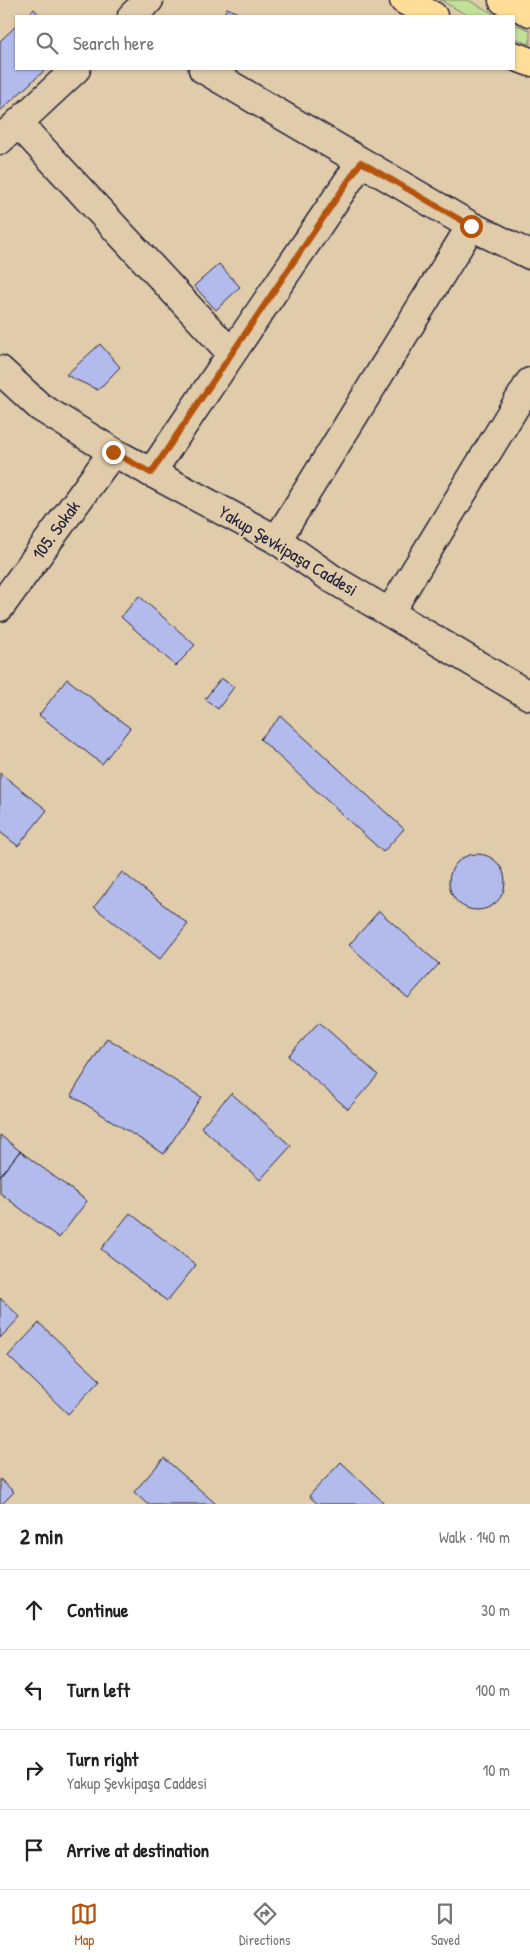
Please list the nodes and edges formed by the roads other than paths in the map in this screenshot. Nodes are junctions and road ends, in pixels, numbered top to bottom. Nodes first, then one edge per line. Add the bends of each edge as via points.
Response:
1 (149, 0) edge
2 (404, 0) edge
3 (503, 0) edge
4 (530, 12) edge
5 (133, 15) edge
6 (431, 15) edge
7 (515, 56) edge
8 (530, 62) edge
9 (75, 70) edge
10 (205, 70) edge
11 (9, 132) edge
12 (361, 162) junction
13 (471, 226) junction
14 (530, 255) edge
15 (232, 353) junction
16 (0, 370) edge
17 (530, 382) edge
18 (113, 452) junction
19 (151, 473) junction
20 (277, 540) junction
21 (0, 608) edge
22 (390, 612) junction
23 (530, 696) edge

1 - 5 street
2 - 6 highway
3 - 4 highway
7 - 8 highway
9 - 11 street
10 - 12 street
11 - 15 street
12 - 13 street
12 - 15 street
13 - 14 street
13 - 20 street
15 - 19 street
16 - 18 street, Yakup Şevkipaşa Caddesi via 40,407
17 - 22 street
18 - 19 street, Yakup Şevkipaşa Caddesi
18 - 21 street, 105. Sokak
19 - 20 street, Yakup Şevkipaşa Caddesi
20 - 22 street, Yakup Şevkipaşa Caddesi via 331,578
22 - 23 street, Yakup Şevkipaşa Caddesi

